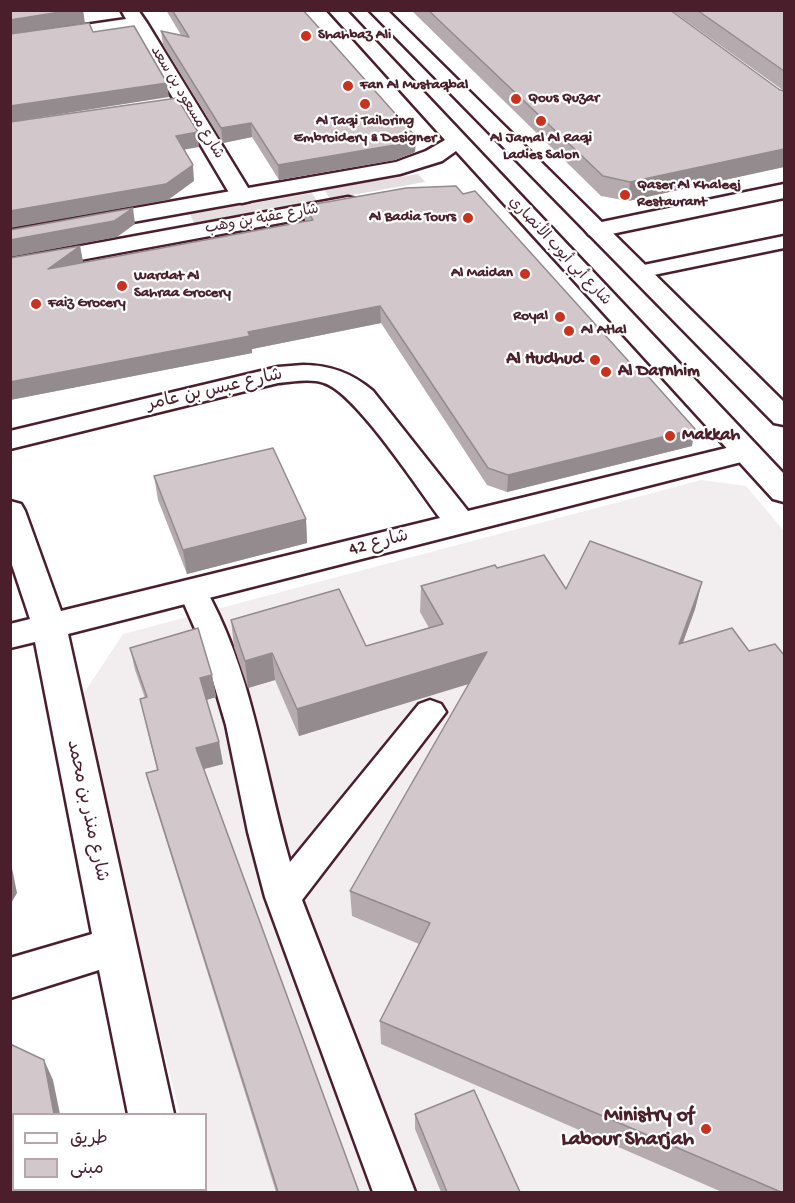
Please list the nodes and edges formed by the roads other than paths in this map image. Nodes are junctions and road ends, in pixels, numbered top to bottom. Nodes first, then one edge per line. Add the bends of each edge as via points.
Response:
1 (336, 10) edge
2 (377, 10) edge
3 (134, 17) edge
4 (10, 42) edge
5 (186, 103) junction
6 (162, 107) edge
7 (458, 141) junction
8 (784, 191) edge
9 (473, 193) edge
10 (242, 196) junction
11 (370, 200) edge
12 (514, 203) junction
13 (87, 223) junction
14 (597, 230) junction
15 (10, 237) edge
16 (784, 242) edge
17 (21, 264) edge
18 (639, 272) junction
19 (784, 417) edge
20 (10, 440) edge
21 (747, 452) junction
22 (784, 492) edge
23 (10, 511) edge
24 (461, 524) junction
25 (192, 590) junction
26 (49, 626) junction
27 (10, 636) edge
28 (430, 712) dead end
29 (283, 897) junction
30 (114, 946) junction
31 (10, 978) edge
32 (151, 1113) edge
33 (394, 1192) edge

1 - 7 street, شارع أبي أيوب الأنصاري
2 - 14 street
3 - 4 street
3 - 5 street, شارع مسعود بن سعد
5 - 6 street
5 - 10 street, شارع مسعود بن سعد
7 - 10 street, شارع عقبة بن وهب via 434,156 400,168
7 - 12 street, شارع أبي أيوب الأنصاري
8 - 14 street
9 - 12 street
10 - 13 street, شارع عقبة بن وهب
11 - 17 street, شارع عقبة بن وهب
12 - 21 street, شارع أبي أيوب الأنصاري
13 - 15 street, شارع عقبة بن وهب
13 - 17 street via 92,231 86,238
14 - 18 street
16 - 18 lane
18 - 19 street
20 - 24 street, شارع عبس بن عامر via 278,375 328,375 350,384 363,397
21 - 22 street, شارع أبي أيوب الأنصاري
21 - 24 street, شارع 42
23 - 26 street, شارع منذر بن محمد
24 - 25 street, شارع 42
25 - 26 street, شارع 42
25 - 29 lane via 218,647 236,703
26 - 27 street, شارع 42
26 - 30 street, شارع منذر بن محمد
28 - 29 lane
29 - 33 lane
30 - 31 street
30 - 32 street, شارع منذر بن محمد

